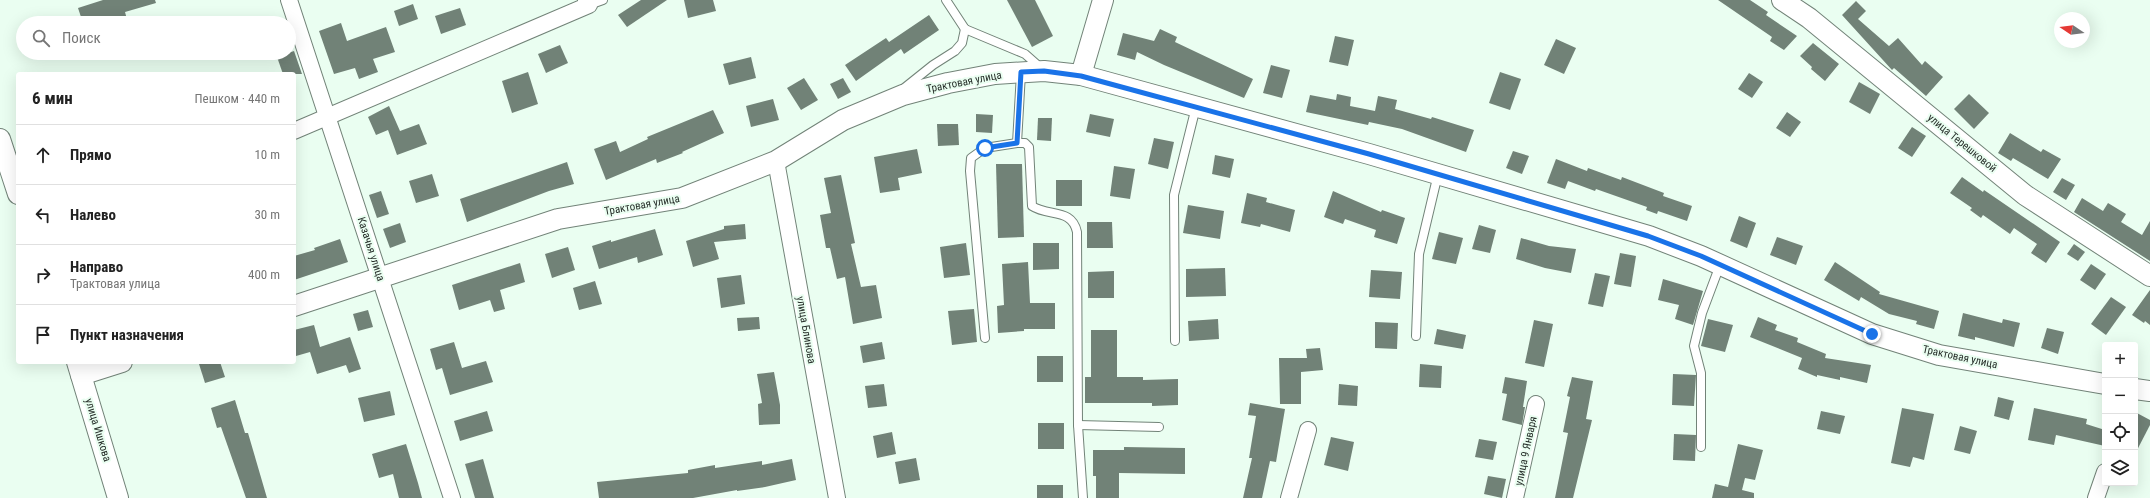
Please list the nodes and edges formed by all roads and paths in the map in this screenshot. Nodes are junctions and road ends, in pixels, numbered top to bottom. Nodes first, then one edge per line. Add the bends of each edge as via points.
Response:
1 (289, 0) edge
2 (946, 0) edge
3 (1103, 0) edge
4 (1782, 0) edge
5 (593, 2) edge
6 (294, 16) edge
7 (296, 21) edge
8 (965, 28) junction
9 (1044, 71) junction
10 (1021, 72) junction
11 (1081, 76) junction
12 (902, 95) junction
13 (1196, 107) junction
14 (328, 117) junction
15 (296, 130) edge
16 (0, 139) edge
17 (1017, 143) junction
18 (776, 161) junction
19 (1438, 174) junction
20 (16, 188) edge
21 (1720, 265) junction
22 (2150, 276) edge
23 (381, 278) junction
24 (296, 305) edge
25 (1416, 336) dead end
26 (985, 338) dead end
27 (1176, 341) dead end
28 (108, 364) edge
29 (79, 368) edge
30 (2102, 383) edge
31 (2138, 390) edge
32 (2150, 392) edge
33 (1536, 404) dead end
34 (1078, 425) junction
35 (1159, 427) dead end
36 (1308, 430) dead end
37 (1701, 447) dead end
38 (2102, 481) edge
39 (118, 498) edge
40 (452, 498) edge
41 (835, 498) edge
42 (1083, 498) edge
43 (1289, 498) edge
44 (1515, 498) edge
45 (2096, 498) edge

1 - 6 street, Казачья улица
2 - 8 lane
3 - 11 street
4 - 22 street, улица Терешковой via 1809,18 2025,195
5 - 14 street
7 - 14 street, Казачья улица
8 - 9 lane via 1025,54
8 - 12 lane via 962,43 955,51 903,88
9 - 10 street, Трактовая улица
9 - 11 street, Трактовая улица
10 - 12 street, Трактовая улица via 948,83
10 - 17 lane
11 - 13 street, Трактовая улица
12 - 18 street, Трактовая улица via 843,120
13 - 19 street, Трактовая улица
13 - 27 lane via 1174,195
14 - 15 street
14 - 23 street, Казачья улица
16 - 20 street
17 - 26 lane via 985,148 971,158 970,171
17 - 34 lane via 1029,146 1032,206 1068,217 1075,222
18 - 23 street, Трактовая улица via 682,198 558,219
18 - 41 street, улица Блинова
19 - 21 street, Трактовая улица via 1648,236
19 - 25 lane via 1419,254
21 - 30 street, Трактовая улица via 1872,334 1939,355
21 - 37 lane via 1702,313 1694,346 1701,373
23 - 24 street, Трактовая улица
23 - 40 street, Казачья улица
28 - 29 street
29 - 39 street, улица Ишкова
31 - 32 street
33 - 44 street, улица 9 Января
34 - 35 lane
34 - 42 lane
36 - 43 street
38 - 45 street

